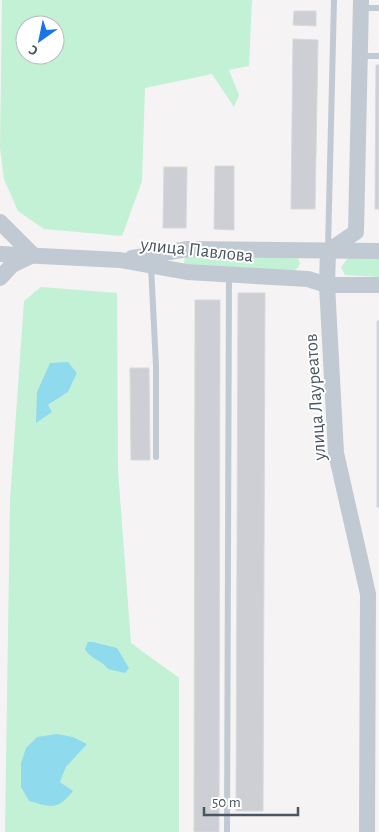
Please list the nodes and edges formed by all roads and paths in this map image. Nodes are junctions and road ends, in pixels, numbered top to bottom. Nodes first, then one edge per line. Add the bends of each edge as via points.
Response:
1 (334, 0) edge
2 (361, 4) edge
3 (379, 8) edge
4 (360, 56) junction
5 (379, 56) edge
6 (0, 222) edge
7 (328, 251) junction
8 (379, 251) edge
9 (0, 254) edge
10 (34, 256) junction
11 (120, 260) junction
12 (151, 266) junction
13 (229, 274) junction
14 (0, 278) edge
15 (327, 285) junction
16 (379, 285) edge
17 (156, 457) dead end
18 (227, 832) edge
19 (367, 832) edge

1 - 7 lane
2 - 3 lane
2 - 4 street
4 - 5 lane
4 - 7 street via 356,232
6 - 10 street
7 - 8 street, улица Павлова
7 - 11 street, улица Павлова via 188,249
7 - 15 street, улица Лауреатов
9 - 10 street
10 - 11 street
10 - 14 street via 12,265
11 - 12 street, улица Павлова
12 - 13 street, улица Павлова
12 - 17 lane
13 - 15 street, улица Павлова via 308,279
13 - 18 lane
15 - 16 street, улица Павлова
15 - 19 street, улица Лауреатов via 336,453 368,594 371,690

